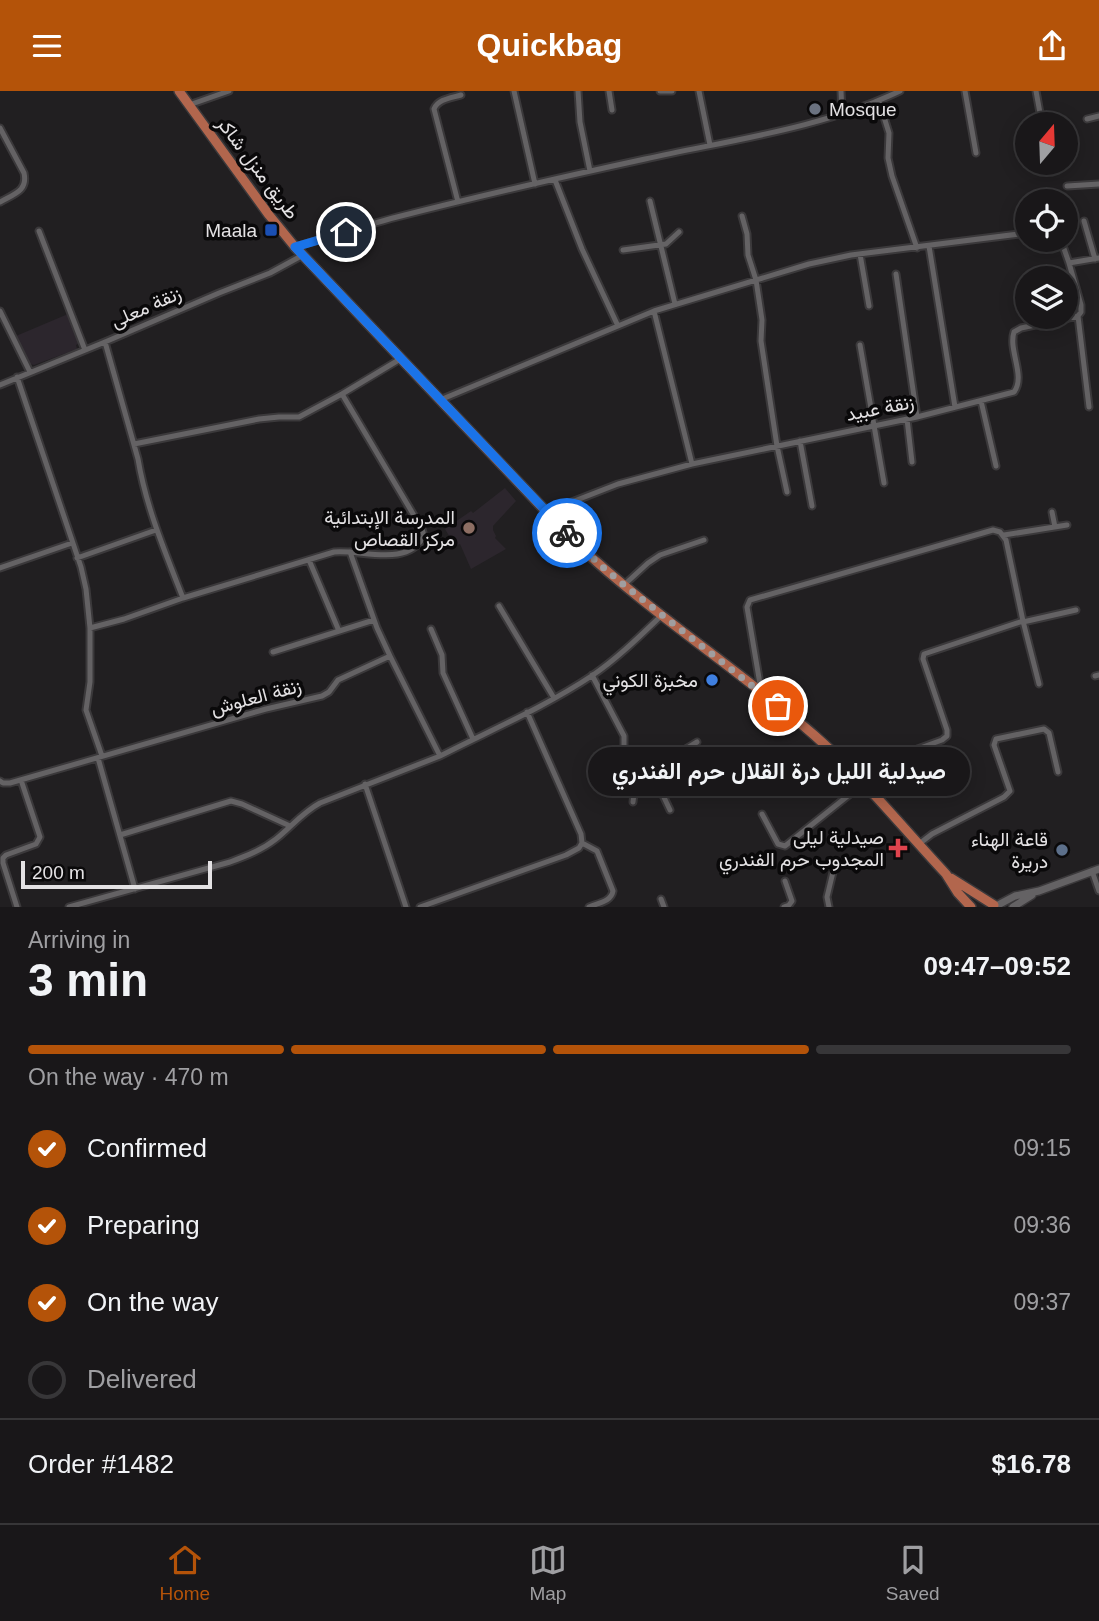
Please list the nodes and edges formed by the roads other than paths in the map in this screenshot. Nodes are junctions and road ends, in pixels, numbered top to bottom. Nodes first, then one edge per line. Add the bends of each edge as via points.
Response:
1 (179, 91) edge
2 (229, 91) edge
3 (514, 91) edge
4 (578, 91) edge
5 (609, 91) edge
6 (660, 91) edge
7 (672, 91) edge
8 (699, 91) edge
9 (841, 91) edge
10 (900, 91) edge
11 (965, 91) edge
12 (1035, 91) edge
13 (461, 95) dead end
14 (879, 101) junction
15 (189, 105) junction
16 (612, 110) dead end
17 (1039, 112) edge
18 (842, 114) junction
19 (1099, 116) edge
20 (1087, 119) dead end
21 (0, 128) edge
22 (710, 145) junction
23 (976, 153) dead end
24 (590, 171) junction
25 (555, 180) junction
26 (535, 184) junction
27 (1099, 184) edge
28 (1067, 186) dead end
29 (650, 201) dead end
30 (0, 202) edge
31 (458, 202) junction
32 (742, 216) dead end
33 (1084, 221) dead end
34 (38, 231) dead end
35 (680, 232) dead end
36 (1015, 235) edge
37 (661, 246) junction
38 (929, 246) junction
39 (295, 247) junction
40 (917, 248) junction
41 (622, 250) dead end
42 (1066, 252) edge
43 (860, 254) junction
44 (303, 255) junction
45 (1097, 258) edge
46 (1069, 263) junction
47 (1070, 266) edge
48 (896, 275) dead end
49 (756, 280) junction
50 (1078, 294) edge
51 (675, 304) junction
52 (869, 306) dead end
53 (0, 311) edge
54 (654, 311) junction
55 (1078, 316) joint
56 (618, 326) junction
57 (1021, 329) edge
58 (105, 342) junction
59 (860, 345) dead end
60 (85, 350) junction
61 (402, 358) junction
62 (30, 372) junction
63 (17, 377) junction
64 (0, 384) edge
65 (342, 394) junction
66 (440, 400) junction
67 (981, 401) junction
68 (955, 407) junction
69 (1089, 407) dead end
70 (917, 417) junction
71 (907, 419) junction
72 (873, 426) junction
73 (800, 441) junction
74 (134, 445) junction
75 (777, 446) junction
76 (912, 461) dead end
77 (692, 464) junction
78 (996, 467) dead end
79 (884, 483) dead end
80 (787, 492) dead end
81 (812, 506) dead end
82 (546, 512) junction
83 (1052, 512) dead end
84 (1067, 525) dead end
85 (1055, 527) junction
86 (156, 530) junction
87 (1004, 535) junction
88 (704, 540) dead end
89 (72, 543) junction
90 (350, 552) junction
91 (77, 558) junction
92 (309, 560) junction
93 (0, 568) edge
94 (624, 585) junction
95 (183, 598) junction
96 (499, 606) dead end
97 (1076, 610) dead end
98 (662, 615) junction
99 (374, 620) junction
100 (1023, 621) junction
101 (90, 628) junction
102 (431, 629) dead end
103 (339, 631) junction
104 (273, 652) dead end
105 (390, 656) junction
106 (592, 675) junction
107 (1039, 684) dead end
108 (762, 694) junction
109 (554, 698) junction
110 (527, 712) junction
111 (473, 739) junction
112 (697, 742) dead end
113 (440, 756) junction
114 (100, 757) junction
115 (651, 770) junction
116 (855, 772) junction
117 (1058, 772) dead end
118 (636, 777) junction
119 (20, 780) junction
120 (0, 781) edge
121 (864, 783) junction
122 (365, 784) junction
123 (633, 802) dead end
124 (670, 810) dead end
125 (762, 814) dead end
126 (290, 827) junction
127 (120, 835) junction
128 (582, 842) junction
129 (918, 845) junction
130 (1096, 870) edge
131 (833, 872) dead end
132 (946, 874) junction
133 (785, 881) dead end
134 (135, 889) junction
135 (1039, 891) junction
136 (1099, 891) edge
137 (661, 899) dead end
138 (995, 906) edge
139 (18, 907) edge
140 (69, 907) edge
141 (406, 907) edge
142 (420, 907) edge
143 (589, 907) edge
144 (664, 907) edge
145 (784, 907) edge
146 (830, 907) edge
147 (971, 907) edge
148 (1013, 907) edge

1 - 15 main road, طريق منزل شاكر
2 - 15 street
3 - 26 street
4 - 24 street
5 - 16 street
6 - 7 street
8 - 22 street
9 - 18 street
10 - 14 street
11 - 23 street
12 - 17 street
13 - 31 street via 440,101 434,109
14 - 18 street
14 - 40 street via 889,133 892,176
15 - 39 main road, طريق منزل شاكر
18 - 22 street
19 - 20 street
21 - 30 street via 26,180 22,188
22 - 24 street
24 - 25 street
25 - 26 street
25 - 56 street
26 - 31 street
27 - 28 street
29 - 37 street
31 - 39 street
32 - 49 street
33 - 45 street
34 - 60 street
35 - 37 street
36 - 38 street
37 - 41 street
37 - 51 street
38 - 40 street
38 - 68 street
39 - 44 main road, طريق منزل شاكر
40 - 43 street
42 - 46 street
43 - 49 street
43 - 52 street
44 - 58 street, زنقة معلى
44 - 61 main road, طريق منزل شاكر
45 - 46 street
46 - 47 street
48 - 70 street
49 - 51 street
49 - 75 street
50 - 55 street
51 - 54 street
53 - 62 street
54 - 56 street
54 - 77 street
55 - 69 street
56 - 66 street
57 - 67 street, زنقة عبيد via 1012,340 1017,389
58 - 60 street, زنقة معلى
58 - 74 street
59 - 72 street
60 - 62 street, زنقة معلى
61 - 65 street
61 - 66 main road, طريق منزل شاكر
62 - 63 street, زنقة معلى
63 - 64 street, زنقة معلى
63 - 89 street
65 - 74 street via 297,418 259,419
65 - 90 street via 424,532 421,542 401,553
66 - 82 main road, طريق منزل شاكر
67 - 68 street, زنقة عبيد
67 - 78 street
68 - 70 street, زنقة عبيد
70 - 71 street, زنقة عبيد
71 - 72 street, زنقة عبيد
71 - 76 street
72 - 73 street, زنقة عبيد
72 - 79 street
73 - 75 street, زنقة عبيد
73 - 81 street
74 - 86 street
75 - 77 street, زنقة عبيد
75 - 80 street
77 - 82 street, زنقة عبيد via 618,484
82 - 94 main road, طريق منزل شاكر
83 - 85 street
84 - 85 street
85 - 87 street
86 - 91 street
86 - 95 street
87 - 100 street
87 - 108 street via 990,531 750,600 747,607
88 - 94 street via 660,555
89 - 91 street
89 - 93 street
90 - 92 street
90 - 99 street
91 - 101 street
92 - 95 street
92 - 103 street
94 - 98 main road, طريق منزل شاكر
95 - 101 street
96 - 109 street
97 - 100 street
98 - 106 street
98 - 108 main road, طريق منزل شاكر
99 - 103 street
99 - 105 street
100 - 107 street
100 - 116 street via 924,654 947,736
101 - 114 street via 86,710
102 - 111 street via 442,655 443,673
103 - 104 street
105 - 113 street
105 - 114 street, زنقة العلوش via 338,680 321,697
106 - 109 street
106 - 118 street via 624,736 624,755
108 - 116 main road, طريق منزل شاكر
109 - 110 street
110 - 111 street
110 - 128 street
111 - 113 street
112 - 115 street
113 - 122 street
114 - 119 street, زنقة العلوش
114 - 127 street
115 - 118 street
115 - 124 street
116 - 121 main road, طريق منزل شاكر
117 - 129 street via 1049,733 1044,729 996,739 1010,791
118 - 123 street
119 - 120 street, زنقة العلوش
119 - 139 street via 40,838 3,858
121 - 125 street via 785,846 778,844
121 - 129 main road, طريق منزل شاكر
122 - 126 street via 315,805
122 - 141 street
126 - 127 street via 231,801
126 - 134 street via 254,853
127 - 134 street
128 - 142 street via 550,862
128 - 143 street via 597,851 613,891 608,900
129 - 132 main road, طريق منزل شاكر
130 - 135 street
130 - 136 street
131 - 146 street via 827,894
132 - 138 main road, طريق منزل شاكر
132 - 147 main road, طريق منزل شاكر
133 - 145 street via 792,901
134 - 140 street
135 - 138 street
135 - 148 street
137 - 144 street

